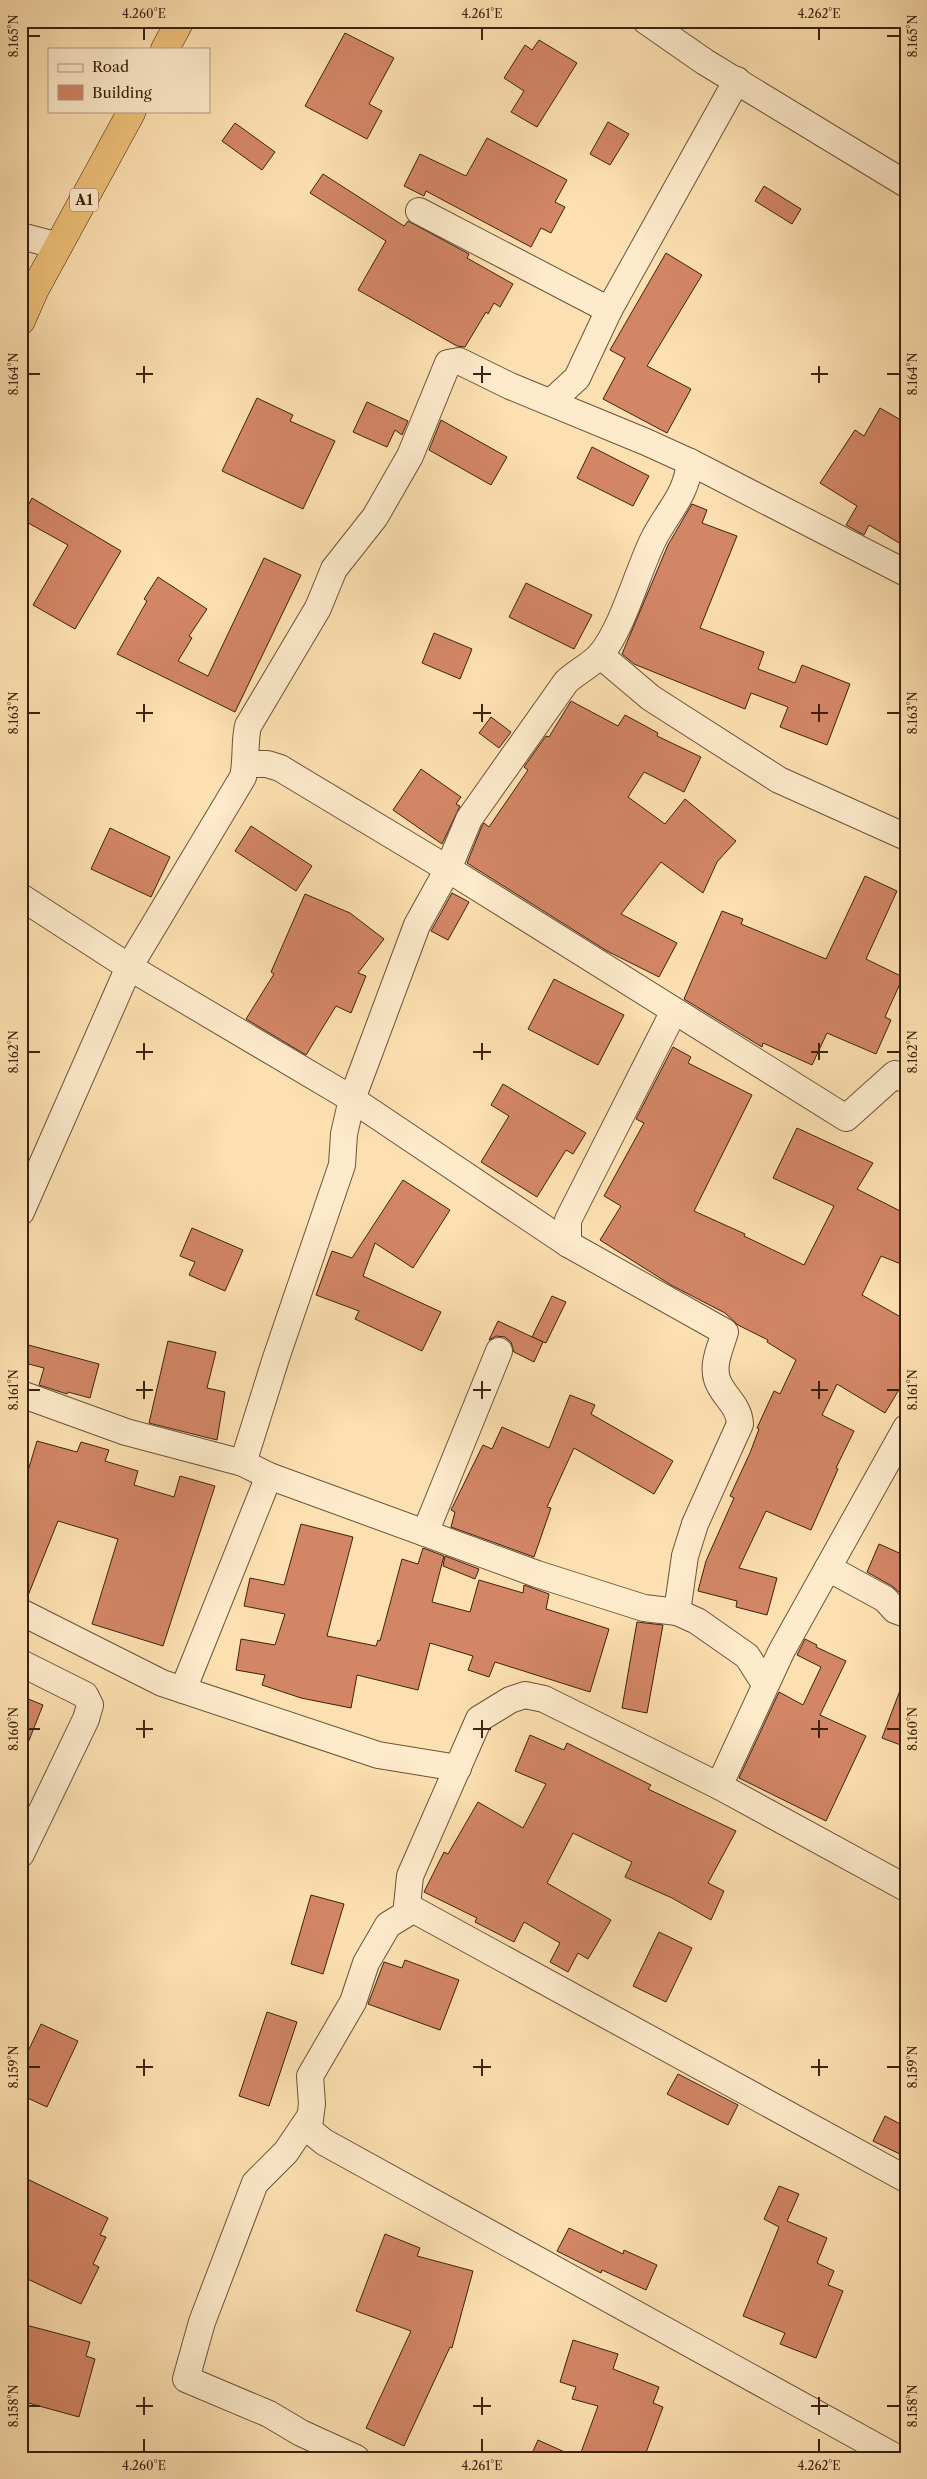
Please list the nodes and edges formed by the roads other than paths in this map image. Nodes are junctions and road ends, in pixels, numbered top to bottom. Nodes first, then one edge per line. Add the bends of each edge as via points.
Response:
1 (180, 21) edge
2 (646, 21) edge
3 (166, 48) edge
4 (737, 80) junction
5 (131, 112) edge
6 (906, 184) edge
7 (419, 211) dead end
8 (21, 236) edge
9 (60, 246) junction
10 (28, 299) edge
11 (609, 310) junction
12 (21, 321) edge
13 (551, 402) junction
14 (690, 462) junction
15 (906, 573) edge
16 (600, 655) junction
17 (246, 764) junction
18 (906, 836) edge
19 (448, 869) junction
20 (21, 897) edge
21 (129, 967) junction
22 (674, 1011) junction
23 (906, 1080) edge
24 (352, 1099) junction
25 (21, 1212) edge
26 (568, 1232) junction
27 (499, 1351) dead end
28 (21, 1394) edge
29 (906, 1428) edge
30 (243, 1463) junction
31 (269, 1476) junction
32 (425, 1533) junction
33 (828, 1568) junction
34 (21, 1612) edge
35 (677, 1612) junction
36 (906, 1614) edge
37 (781, 1652) junction
38 (747, 1656) junction
39 (21, 1662) edge
40 (765, 1684) junction
41 (183, 1690) junction
42 (458, 1768) junction
43 (719, 1786) junction
44 (21, 1854) edge
45 (906, 1888) edge
46 (407, 1906) junction
47 (309, 2118) junction
48 (906, 2179) edge
49 (356, 2458) edge
50 (897, 2458) edge

1 - 3 highway
2 - 4 street via 704,62
4 - 6 street
4 - 11 street
5 - 9 highway, A1
7 - 11 street
8 - 9 street
9 - 10 highway, A1
10 - 12 highway, A1
11 - 13 street via 577,378
13 - 14 street
13 - 17 street via 459,361 448,364 410,456 375,516 334,569 318,608 248,726 244,745
14 - 15 street
14 - 16 street via 684,490 653,540 611,639
16 - 18 street via 651,698 779,780
16 - 19 street via 566,682 469,818
17 - 19 street via 280,768
17 - 21 street via 243,777
19 - 22 street
19 - 24 street via 417,924
20 - 21 street
21 - 24 street
21 - 25 street
22 - 23 street via 846,1118 894,1074
22 - 26 street
24 - 26 street via 535,1222
24 - 30 street via 344,1134 342,1165
26 - 35 street via 725,1332 715,1368 717,1380 739,1414 740,1424 695,1524 685,1556
27 - 32 street
28 - 30 street via 126,1432
29 - 33 street
30 - 31 street
31 - 32 street
31 - 41 street
32 - 35 street via 537,1574 644,1608
33 - 36 street
33 - 37 street
34 - 41 street via 162,1683
35 - 38 street via 697,1621
37 - 38 street
37 - 40 street
38 - 40 street
39 - 44 street via 85,1694 90,1705
40 - 43 street
41 - 42 street via 378,1755
42 - 43 street via 479,1719 525,1694 544,1699
42 - 46 street via 410,1876
43 - 45 street
46 - 47 street via 406,1914 388,1925 366,1963 353,2002 310,2076 312,2104
46 - 48 street
47 - 49 street via 286,2152 255,2183 202,2322 186,2378 269,2414 301,2433
47 - 50 street via 309,2127 324,2142

